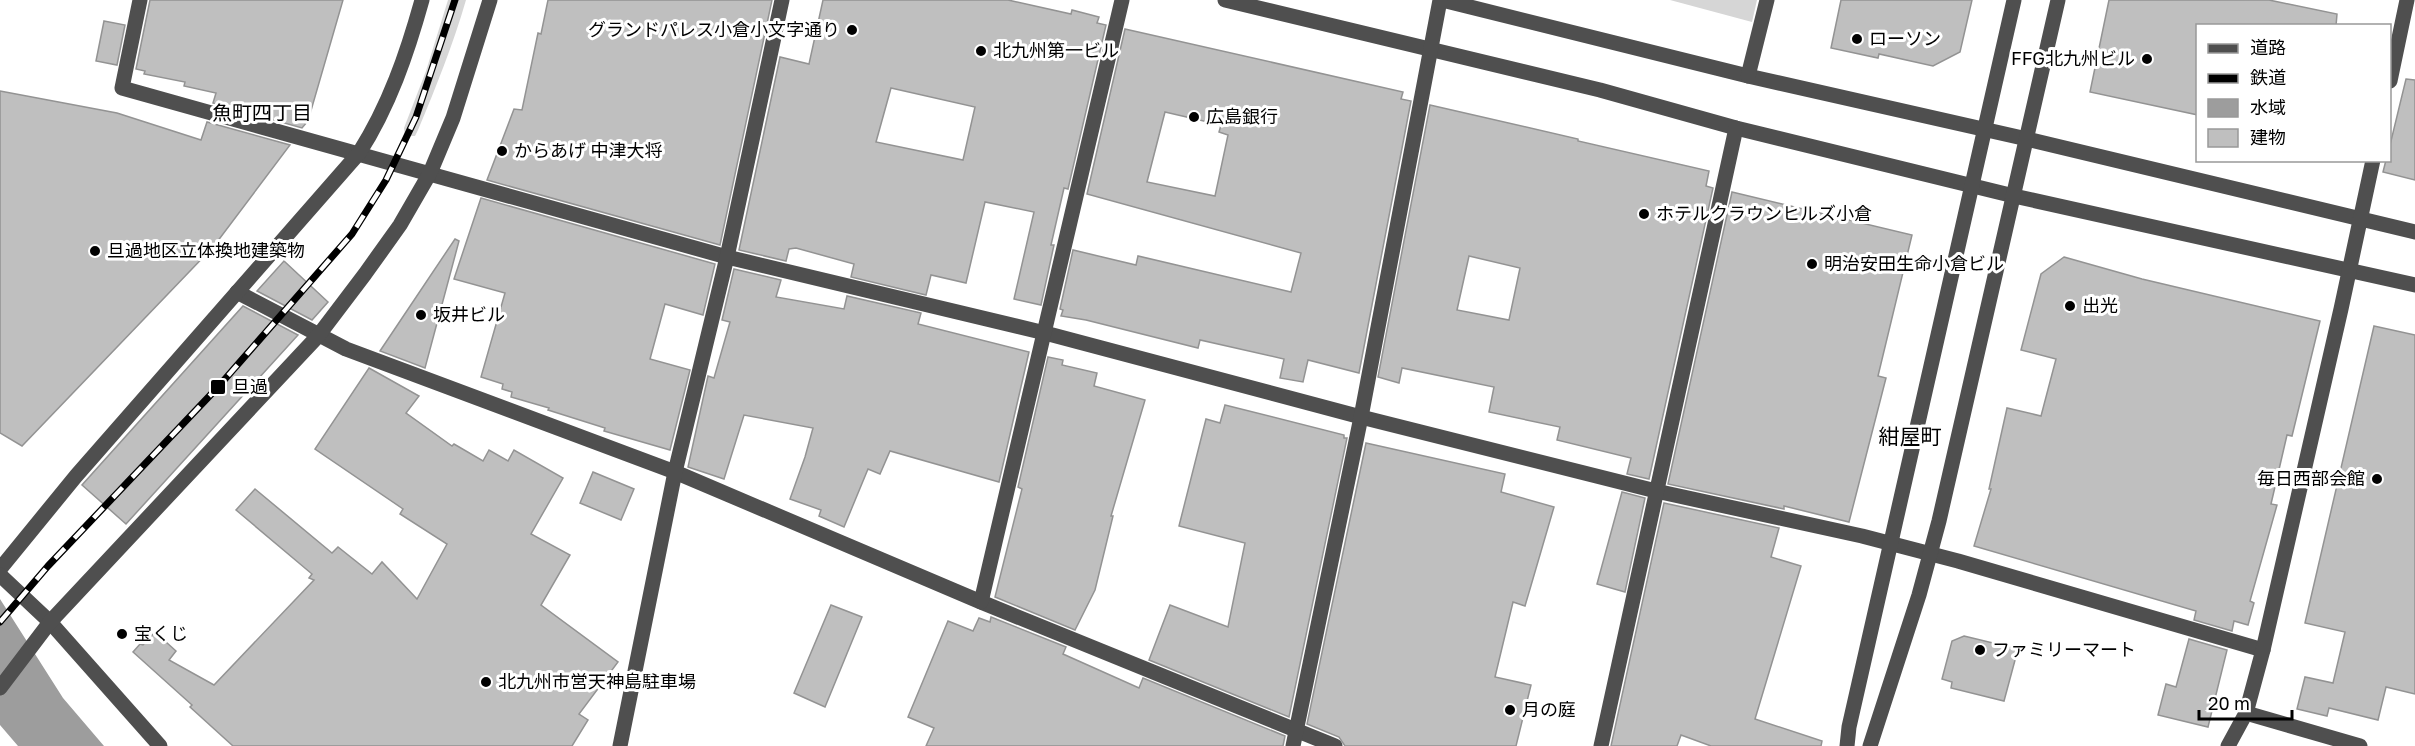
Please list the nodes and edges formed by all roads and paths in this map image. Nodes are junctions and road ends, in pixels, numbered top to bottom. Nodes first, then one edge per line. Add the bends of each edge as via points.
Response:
1 (140, 0) edge
2 (423, 0) edge
3 (490, 0) edge
4 (782, 0) edge
5 (1122, 0) edge
6 (1225, 0) edge
7 (1441, 0) edge
8 (1767, 0) edge
9 (2014, 0) edge
10 (2058, 0) edge
11 (2407, 0) edge
12 (1431, 49) junction
13 (1748, 76) junction
14 (2391, 76) edge
15 (1736, 128) junction
16 (1984, 130) junction
17 (2027, 139) junction
18 (359, 153) junction
19 (2373, 162) edge
20 (430, 173) junction
21 (1972, 186) junction
22 (2014, 196) junction
23 (2360, 219) junction
24 (2415, 232) edge
25 (727, 257) junction
26 (2349, 270) junction
27 (2415, 285) edge
28 (237, 292) junction
29 (1045, 333) junction
30 (318, 336) junction
31 (1361, 417) junction
32 (675, 472) junction
33 (1656, 491) junction
34 (1890, 544) junction
35 (1931, 554) junction
36 (0, 569) edge
37 (0, 575) edge
38 (981, 602) junction
39 (50, 622) junction
40 (2263, 650) junction
41 (0, 688) edge
42 (2246, 713) junction
43 (1295, 739) edge
44 (160, 746) edge
45 (620, 746) edge
46 (1335, 746) edge
47 (1601, 746) edge
48 (1847, 746) edge
49 (1870, 746) edge
50 (2228, 746) edge
51 (2360, 746) edge

1 - 18 street via 122,88
2 - 18 street via 391,95
3 - 20 street via 457,108
4 - 25 street
5 - 29 street
6 - 12 street
7 - 12 street
7 - 13 street
8 - 13 street
9 - 16 street
10 - 17 street
11 - 14 street
12 - 15 street
12 - 31 street
13 - 16 street
15 - 21 street
15 - 33 street
16 - 17 street
16 - 21 street
17 - 22 street
17 - 23 street
18 - 20 street
18 - 28 street
19 - 23 street
20 - 25 street
20 - 30 street via 400,225
21 - 22 street
21 - 34 street
22 - 26 street
22 - 35 street
23 - 24 street
23 - 26 street
25 - 29 street
25 - 32 street
26 - 27 street
26 - 40 street
28 - 30 street
28 - 36 street
29 - 31 street
29 - 38 street
30 - 32 street
30 - 39 street
31 - 33 street
31 - 43 street
32 - 38 street
32 - 45 street
33 - 34 street
33 - 47 street
34 - 35 street
34 - 48 street
35 - 40 street
35 - 49 street
37 - 39 street
38 - 43 street
39 - 41 street
39 - 44 street
40 - 42 street
42 - 50 street
42 - 51 street
43 - 46 street

